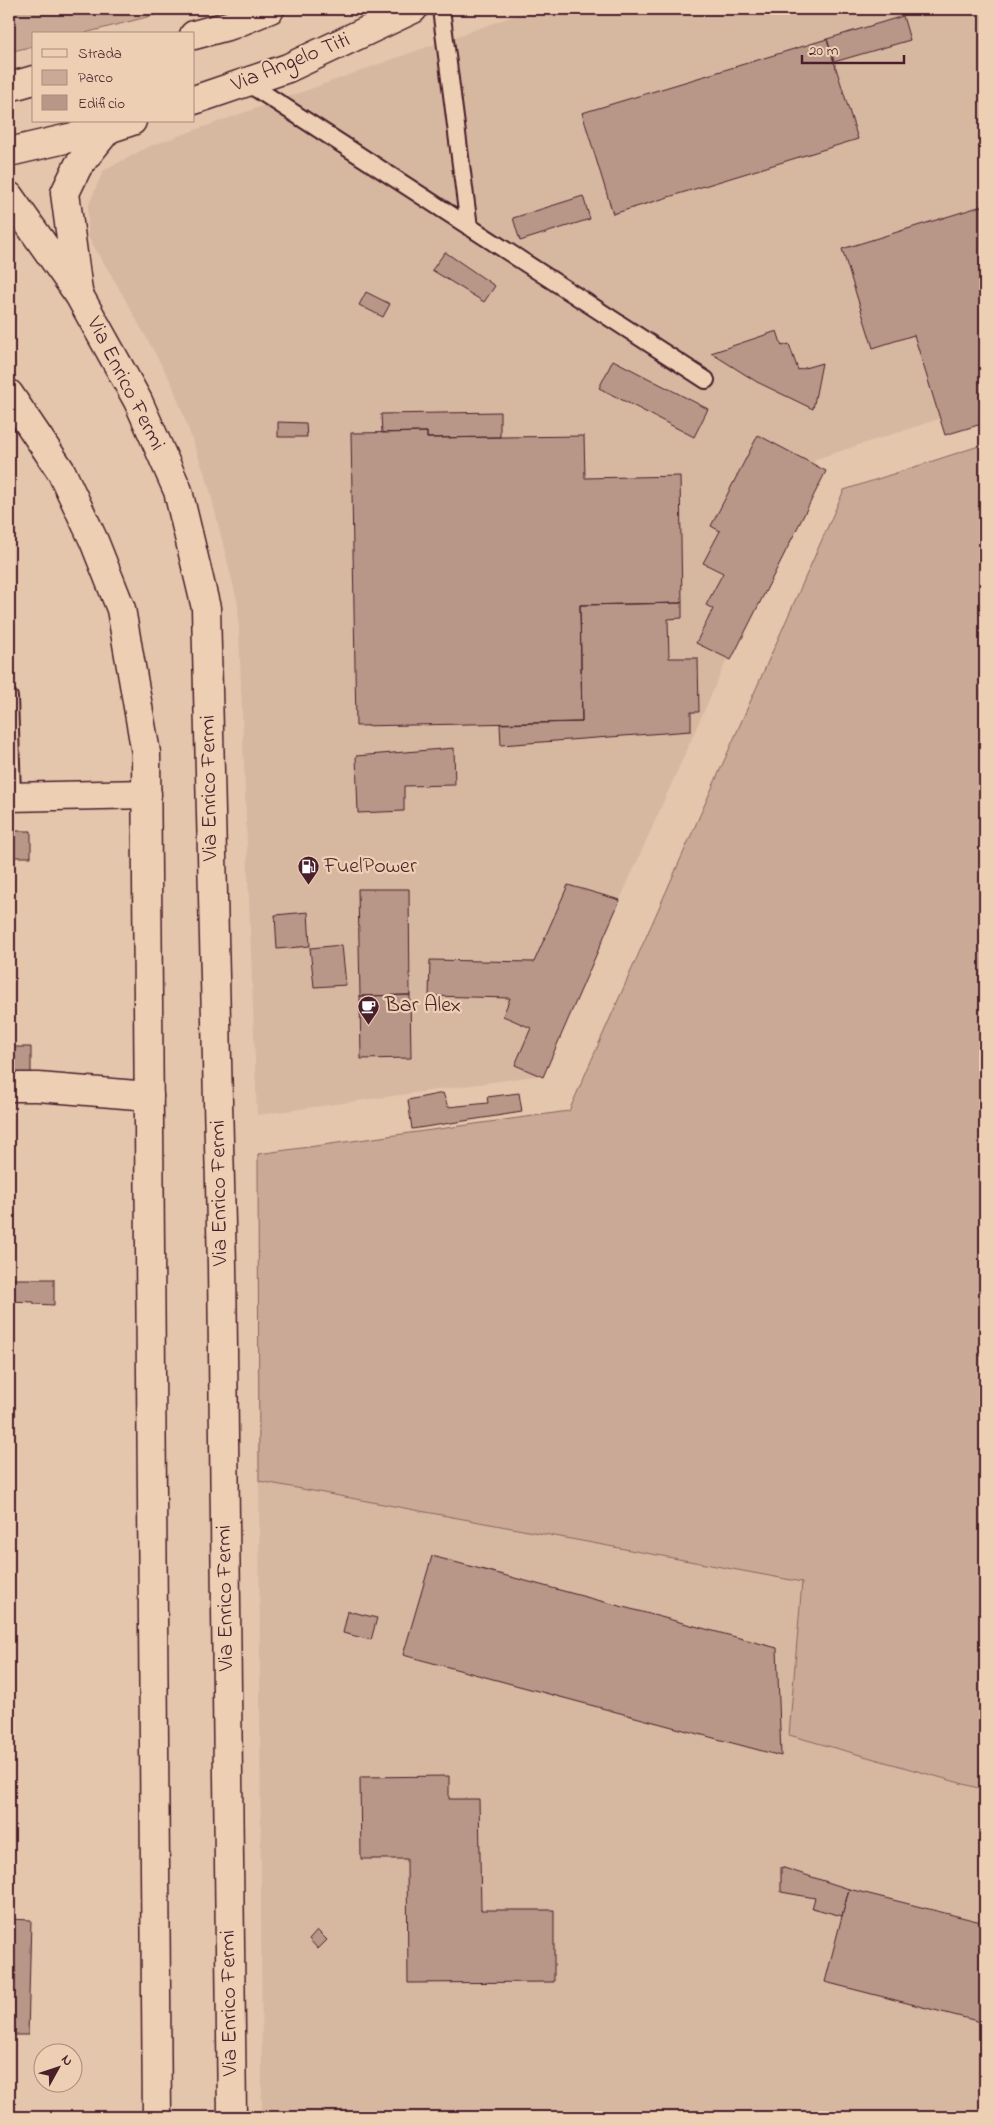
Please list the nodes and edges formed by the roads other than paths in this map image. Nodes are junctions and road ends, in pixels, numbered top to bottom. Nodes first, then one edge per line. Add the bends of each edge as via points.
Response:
1 (270, 9) edge
2 (413, 9) edge
3 (441, 9) edge
4 (195, 35) edge
5 (32, 81) edge
6 (246, 82) junction
7 (9, 87) edge
8 (195, 100) edge
9 (120, 125) edge
10 (9, 152) edge
11 (9, 196) edge
12 (469, 227) junction
13 (79, 295) junction
14 (706, 380) dead end
15 (9, 394) edge
16 (9, 697) edge
17 (147, 794) junction
18 (11, 796) edge
19 (9, 1087) edge
20 (149, 1096) junction
21 (158, 2117) edge
22 (232, 2117) edge

1 - 4 street
2 - 6 street, Via Angelo Titi via 288,68
3 - 12 lane
5 - 7 street
6 - 8 street, Via Angelo Titi
6 - 12 lane
9 - 10 street
9 - 13 street, Via Enrico Fermi via 78,166 66,193
11 - 13 street, Via Enrico Fermi
12 - 14 lane
13 - 22 street, Via Enrico Fermi via 138,402 178,491 206,608 222,1266
15 - 17 street via 61,471 121,609 146,753
16 - 18 lane
17 - 18 street
17 - 20 street
19 - 20 street
20 - 21 street

